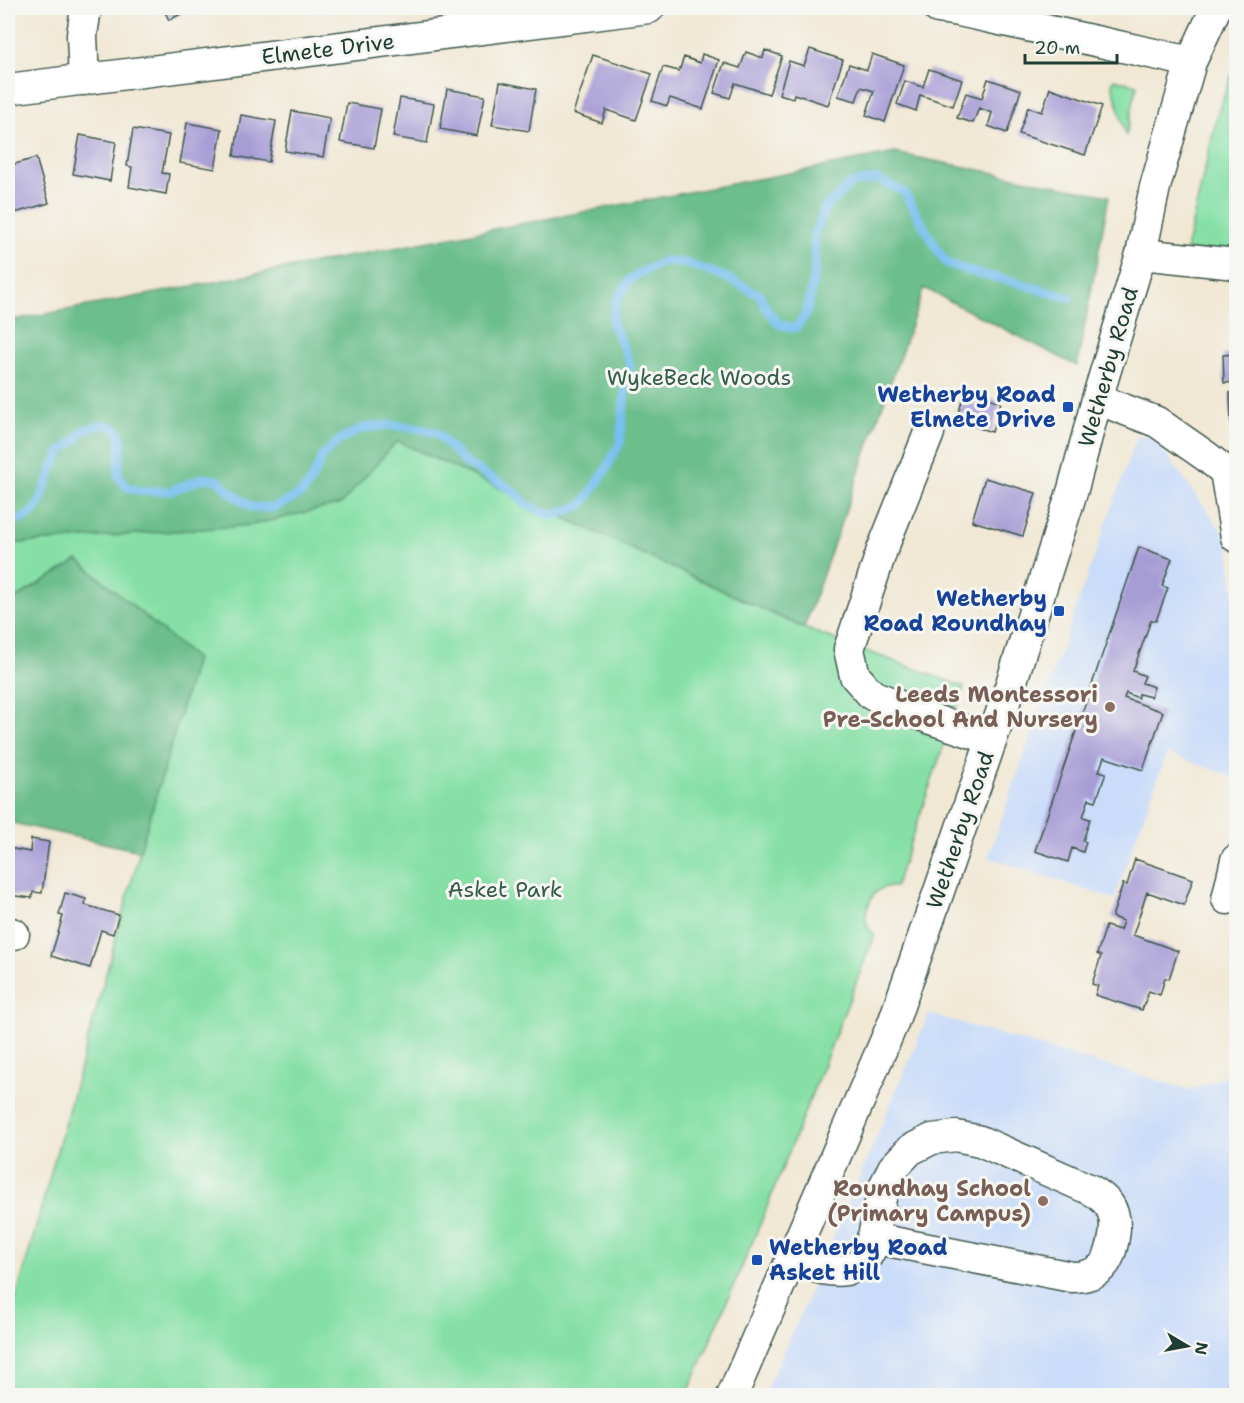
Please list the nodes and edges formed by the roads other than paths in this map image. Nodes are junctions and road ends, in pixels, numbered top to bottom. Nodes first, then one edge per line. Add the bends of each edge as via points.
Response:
1 (86, 8) edge
2 (649, 8) edge
3 (938, 8) edge
4 (1216, 8) edge
5 (1191, 62) junction
6 (84, 80) junction
7 (8, 89) edge
8 (1141, 254) junction
9 (1236, 264) edge
10 (1096, 399) junction
11 (929, 432) dead end
12 (1231, 476) edge
13 (1236, 537) edge
14 (992, 739) junction
15 (1236, 860) edge
16 (1227, 899) dead end
17 (872, 1238) junction
18 (790, 1261) junction
19 (732, 1395) edge

1 - 6 street via 82,35
2 - 6 street, Elmete Drive
3 - 5 street
4 - 5 street, Wetherby Road
5 - 8 street, Wetherby Road via 1155,187
6 - 7 street, Elmete Drive
8 - 9 street
8 - 10 street, Wetherby Road
10 - 12 street via 1157,422
10 - 14 street, Wetherby Road via 1073,489
11 - 14 street via 882,550 849,649 855,676 872,695
12 - 13 street
14 - 18 street, Wetherby Road via 893,1023
15 - 16 street
17 - 17 street via 883,1189 893,1168 910,1150 932,1139 956,1136 980,1141 1091,1190 1109,1206 1116,1229 1108,1261 1083,1277
17 - 18 street via 866,1259 850,1270 841,1272
18 - 19 street, Wetherby Road

